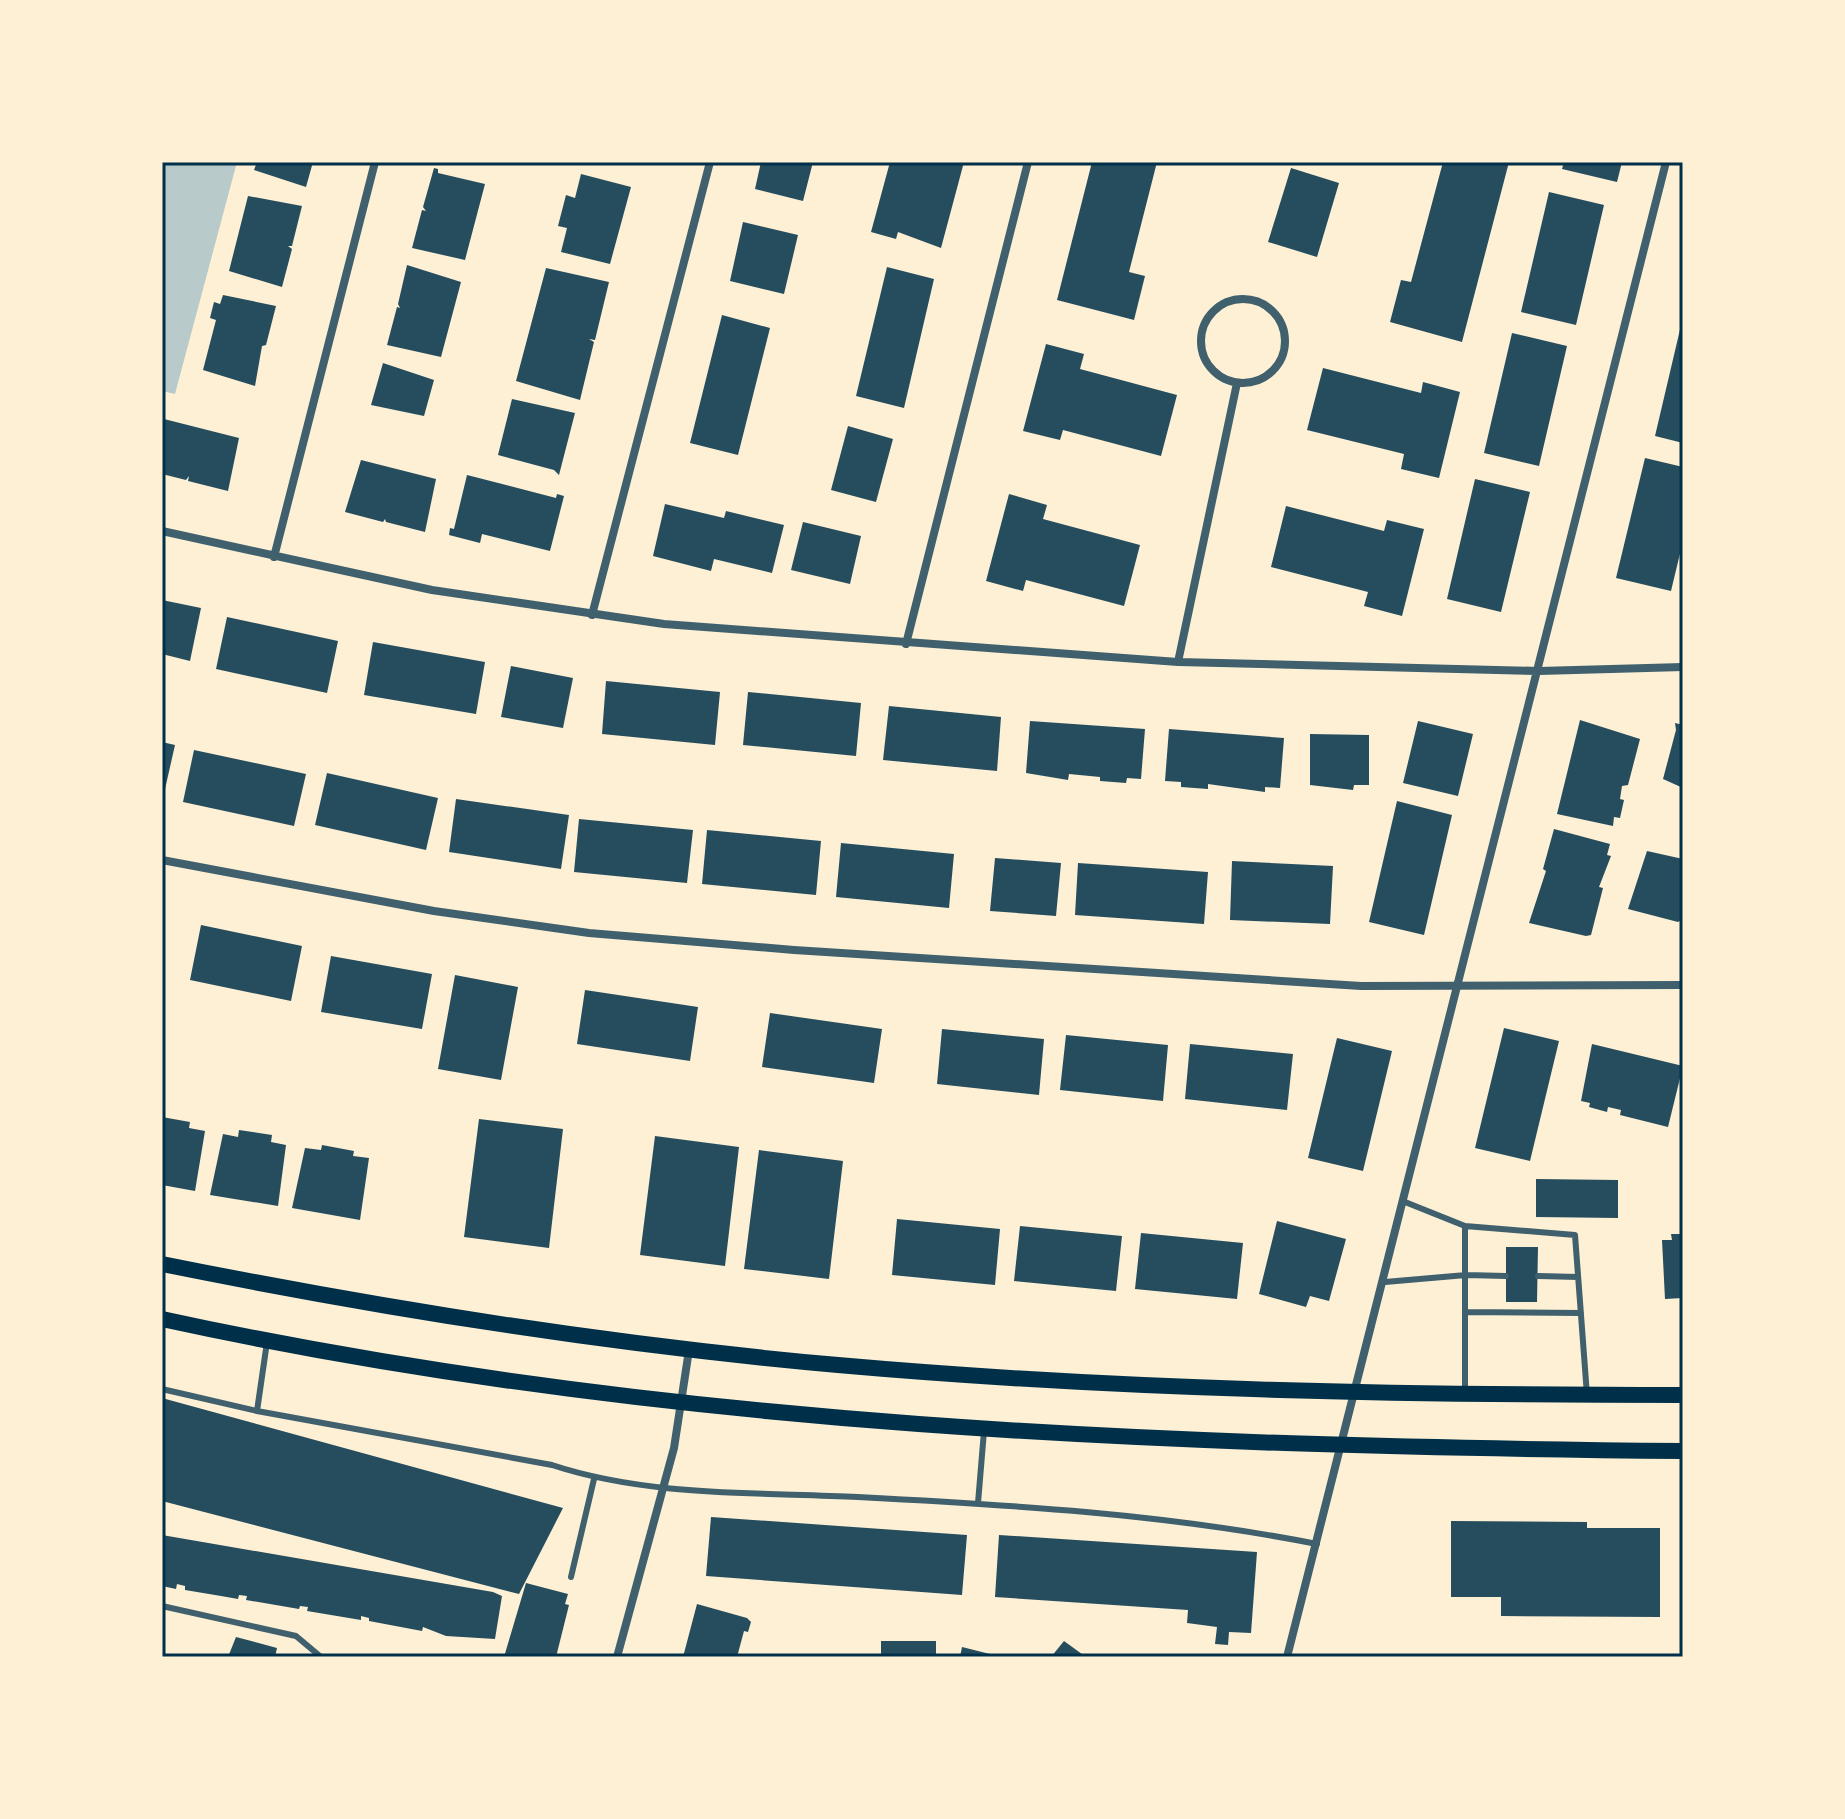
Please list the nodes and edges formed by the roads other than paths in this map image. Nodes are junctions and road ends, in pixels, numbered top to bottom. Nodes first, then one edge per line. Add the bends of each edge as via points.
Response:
1 (375, 162) edge
2 (710, 162) edge
3 (1028, 162) edge
4 (1666, 162) edge
5 (1237, 383) junction
6 (162, 531) edge
7 (274, 557) junction
8 (592, 615) junction
9 (906, 644) junction
10 (1178, 662) junction
11 (1683, 667) edge
12 (1539, 671) junction
13 (162, 860) edge
14 (1683, 985) edge
15 (1458, 988) junction
16 (1405, 1202) junction
17 (1465, 1226) junction
18 (162, 1264) edge
19 (1466, 1275) junction
20 (1506, 1276) dead end
21 (1538, 1276) dead end
22 (1578, 1277) junction
23 (1385, 1282) junction
24 (1466, 1312) junction
25 (1581, 1313) junction
26 (162, 1319) edge
27 (267, 1342) junction
28 (690, 1349) junction
29 (162, 1389) edge
30 (1355, 1394) junction
31 (1465, 1394) junction
32 (1587, 1395) junction
33 (1683, 1395) edge
34 (681, 1404) junction
35 (257, 1411) junction
36 (985, 1428) junction
37 (1340, 1445) junction
38 (1683, 1451) edge
39 (594, 1479) junction
40 (663, 1488) junction
41 (978, 1503) junction
42 (1317, 1544) junction
43 (571, 1577) dead end
44 (162, 1606) edge
45 (321, 1657) edge
46 (617, 1657) edge
47 (1287, 1657) edge

1 - 7 street
2 - 8 street
3 - 9 street
4 - 12 street
5 - 5 street via 1223,379 1203,357 1202,329 1219,305 1247,298 1280,320 1285,346 1281,359 1263,378
5 - 10 street
6 - 7 street
7 - 8 street via 432,590
8 - 9 street
9 - 10 street
10 - 12 street
11 - 12 street
12 - 15 street
13 - 15 street via 418,909 589,933 1017,965
14 - 15 street
15 - 16 street
16 - 17 lane
16 - 23 street
17 - 19 lane
17 - 22 lane via 1575,1235
18 - 28 main road
19 - 20 lane
19 - 23 lane
19 - 24 lane
21 - 22 lane
22 - 25 lane
23 - 30 street
24 - 25 lane
24 - 31 lane
25 - 32 lane
26 - 27 main road
27 - 34 main road
27 - 35 lane
28 - 30 main road via 1000,1376
28 - 34 street
29 - 35 lane
30 - 31 main road
30 - 37 street
31 - 32 main road
32 - 33 main road
34 - 36 main road
34 - 40 street
35 - 39 lane via 552,1465
36 - 37 main road via 1131,1440
36 - 41 lane
37 - 38 main road
37 - 42 street
39 - 40 lane
39 - 43 lane
40 - 41 lane
40 - 46 street
41 - 42 lane via 1252,1531
42 - 47 street
44 - 45 lane via 296,1636

